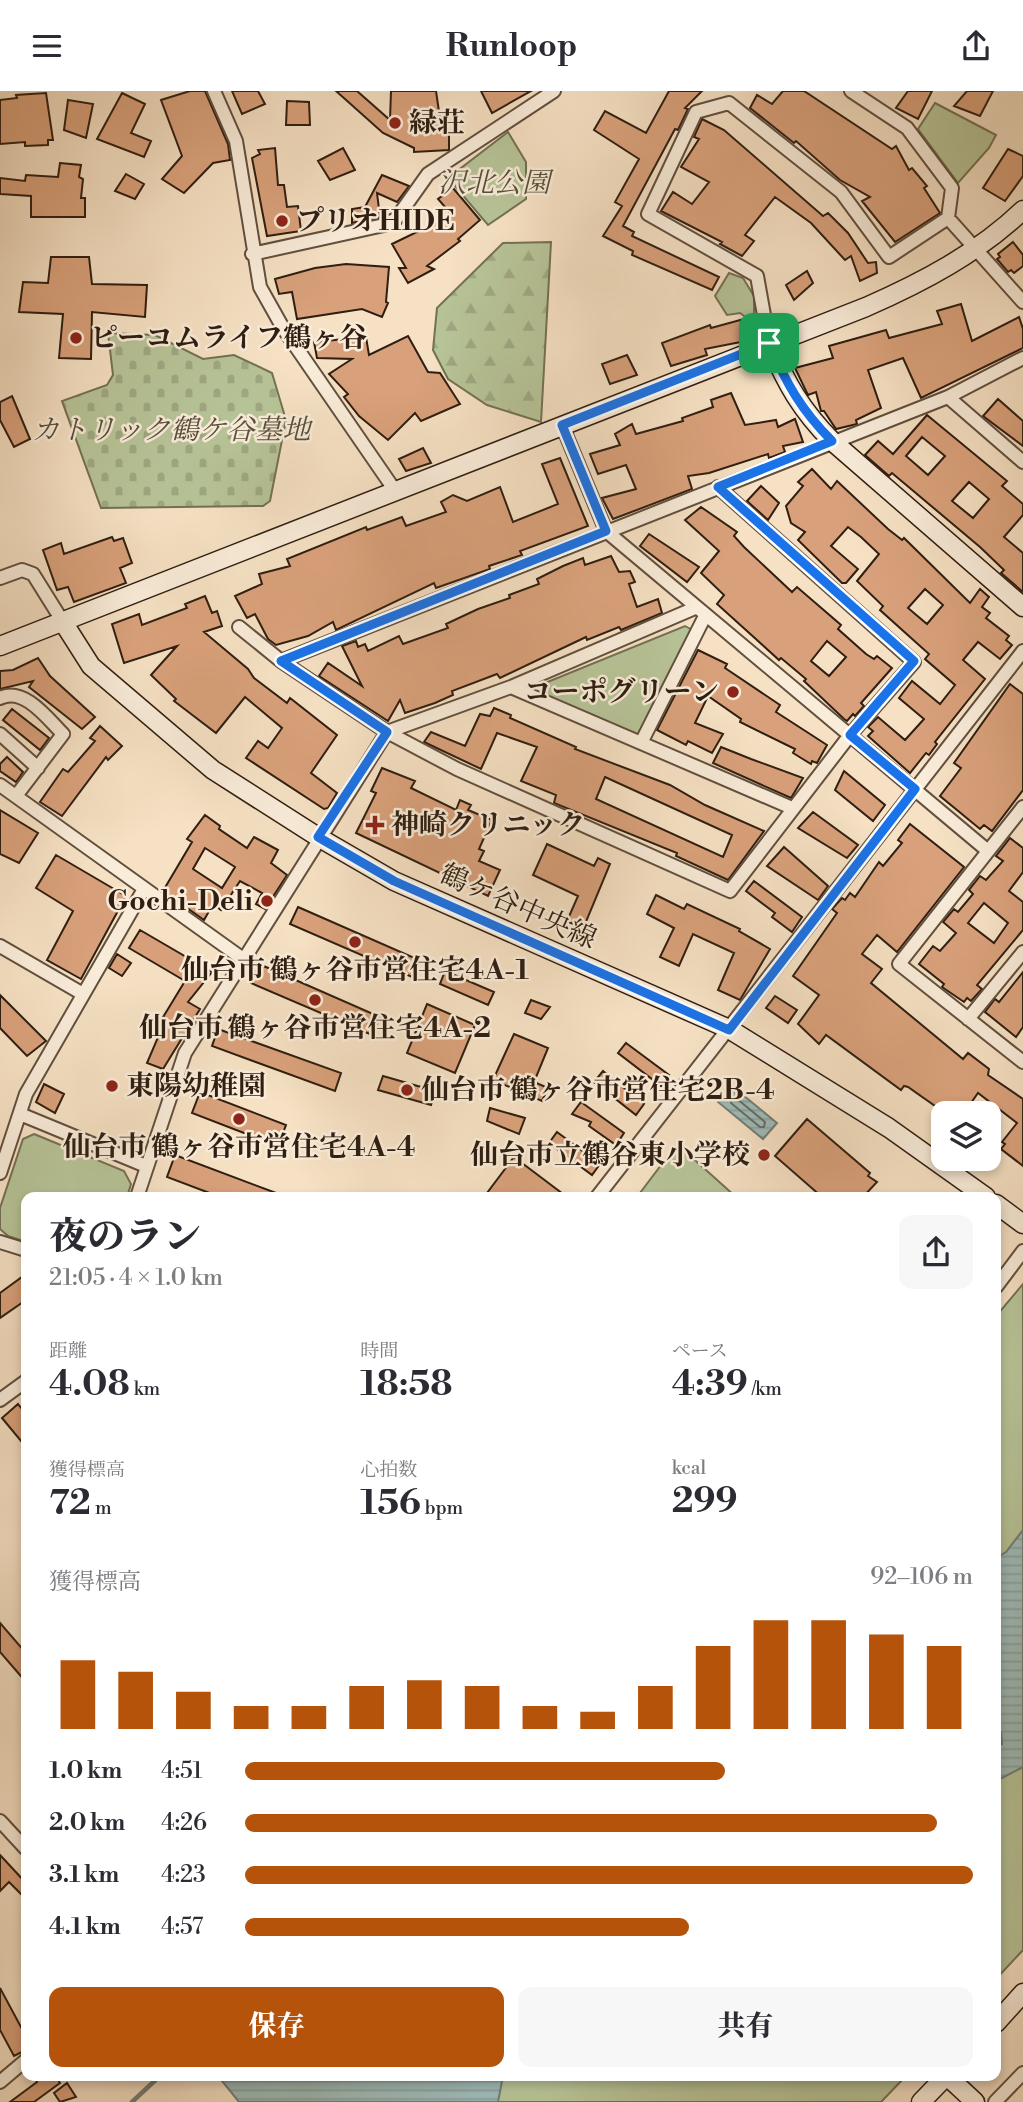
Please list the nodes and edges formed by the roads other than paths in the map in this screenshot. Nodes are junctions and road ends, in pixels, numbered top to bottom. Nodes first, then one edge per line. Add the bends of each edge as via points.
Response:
1 (214, 91) edge
2 (554, 91) edge
3 (852, 91) edge
4 (731, 97) edge
5 (1023, 210) edge
6 (948, 218) junction
7 (975, 248) junction
8 (252, 254) junction
9 (1023, 302) edge
10 (769, 343) junction
11 (1023, 358) edge
12 (948, 397) junction
13 (562, 425) junction
14 (832, 441) junction
15 (1023, 462) edge
16 (718, 487) junction
17 (396, 492) junction
18 (606, 531) junction
19 (0, 578) edge
20 (1023, 607) edge
21 (700, 612) junction
22 (64, 622) junction
23 (239, 627) dead end
24 (0, 646) edge
25 (1023, 651) edge
26 (281, 661) junction
27 (511, 687) junction
28 (0, 698) edge
29 (387, 732) junction
30 (0, 734) edge
31 (850, 735) junction
32 (641, 743) junction
33 (38, 768) junction
34 (0, 785) edge
35 (915, 789) junction
36 (16, 796) junction
37 (1023, 807) edge
38 (792, 808) junction
39 (318, 837) junction
40 (988, 851) junction
41 (144, 889) junction
42 (0, 946) edge
43 (1023, 952) edge
44 (243, 959) junction
45 (83, 994) junction
46 (968, 1019) junction
47 (729, 1030) junction
48 (1023, 1062) edge
49 (20, 1114) junction
50 (146, 1166) junction
51 (0, 1173) edge
52 (138, 1192) edge
53 (601, 1192) edge
54 (979, 1192) edge
55 (1001, 1208) edge
56 (1023, 1223) edge
57 (0, 1242) edge
58 (21, 1248) edge
59 (1023, 1251) edge
60 (1001, 1280) edge
61 (21, 1385) edge
62 (0, 1400) edge
63 (0, 1821) edge
64 (21, 1844) edge
65 (1023, 1993) edge
66 (1001, 2017) edge
67 (21, 2064) edge
68 (1023, 2073) edge
69 (941, 2081) edge
70 (952, 2081) edge
71 (0, 2082) edge
72 (921, 2102) edge
73 (975, 2102) edge
74 (995, 2102) edge

1 - 8 street via 236,141
2 - 8 street via 428,174 396,219
3 - 6 street via 907,128 952,188
4 - 6 street via 841,193 889,257
4 - 10 street via 696,112 648,214 757,276
5 - 7 street
6 - 7 street
7 - 9 street
7 - 10 street via 925,281
8 - 17 street via 260,287 283,328
10 - 13 street
10 - 14 street via 805,414
11 - 12 street
12 - 14 street
12 - 15 street
13 - 17 street
13 - 18 street
14 - 16 street
14 - 20 street
16 - 18 street
16 - 31 street via 914,661
17 - 22 street
18 - 21 street
18 - 26 street
19 - 22 street via 22,570 33,574
21 - 27 street
21 - 31 street
21 - 32 street
22 - 24 street
22 - 39 street, 鶴ケ谷中央線 via 91,666 213,770
23 - 26 street
25 - 35 street
26 - 29 street
27 - 29 street
27 - 32 street
28 - 33 street via 24,698 64,734
29 - 38 street via 457,769 730,891
29 - 39 street
30 - 33 street
31 - 35 street
31 - 38 street
32 - 38 street
33 - 36 street
34 - 36 street
35 - 40 street
35 - 47 street
36 - 41 street
37 - 40 street
39 - 44 street
39 - 47 street, 鶴ケ谷中央線 via 394,881
40 - 46 street via 899,964
41 - 44 street
41 - 45 street
42 - 45 street
43 - 46 street
44 - 50 street via 185,1053
45 - 49 street via 26,1094
46 - 48 street
47 - 53 street
47 - 54 street, 鶴ケ谷中央線 via 889,1128
49 - 50 street
49 - 51 street
50 - 52 street
55 - 56 street
57 - 58 street
59 - 60 street
61 - 62 street
63 - 64 street
65 - 66 street
67 - 71 street
68 - 74 street
69 - 72 street
70 - 73 street

